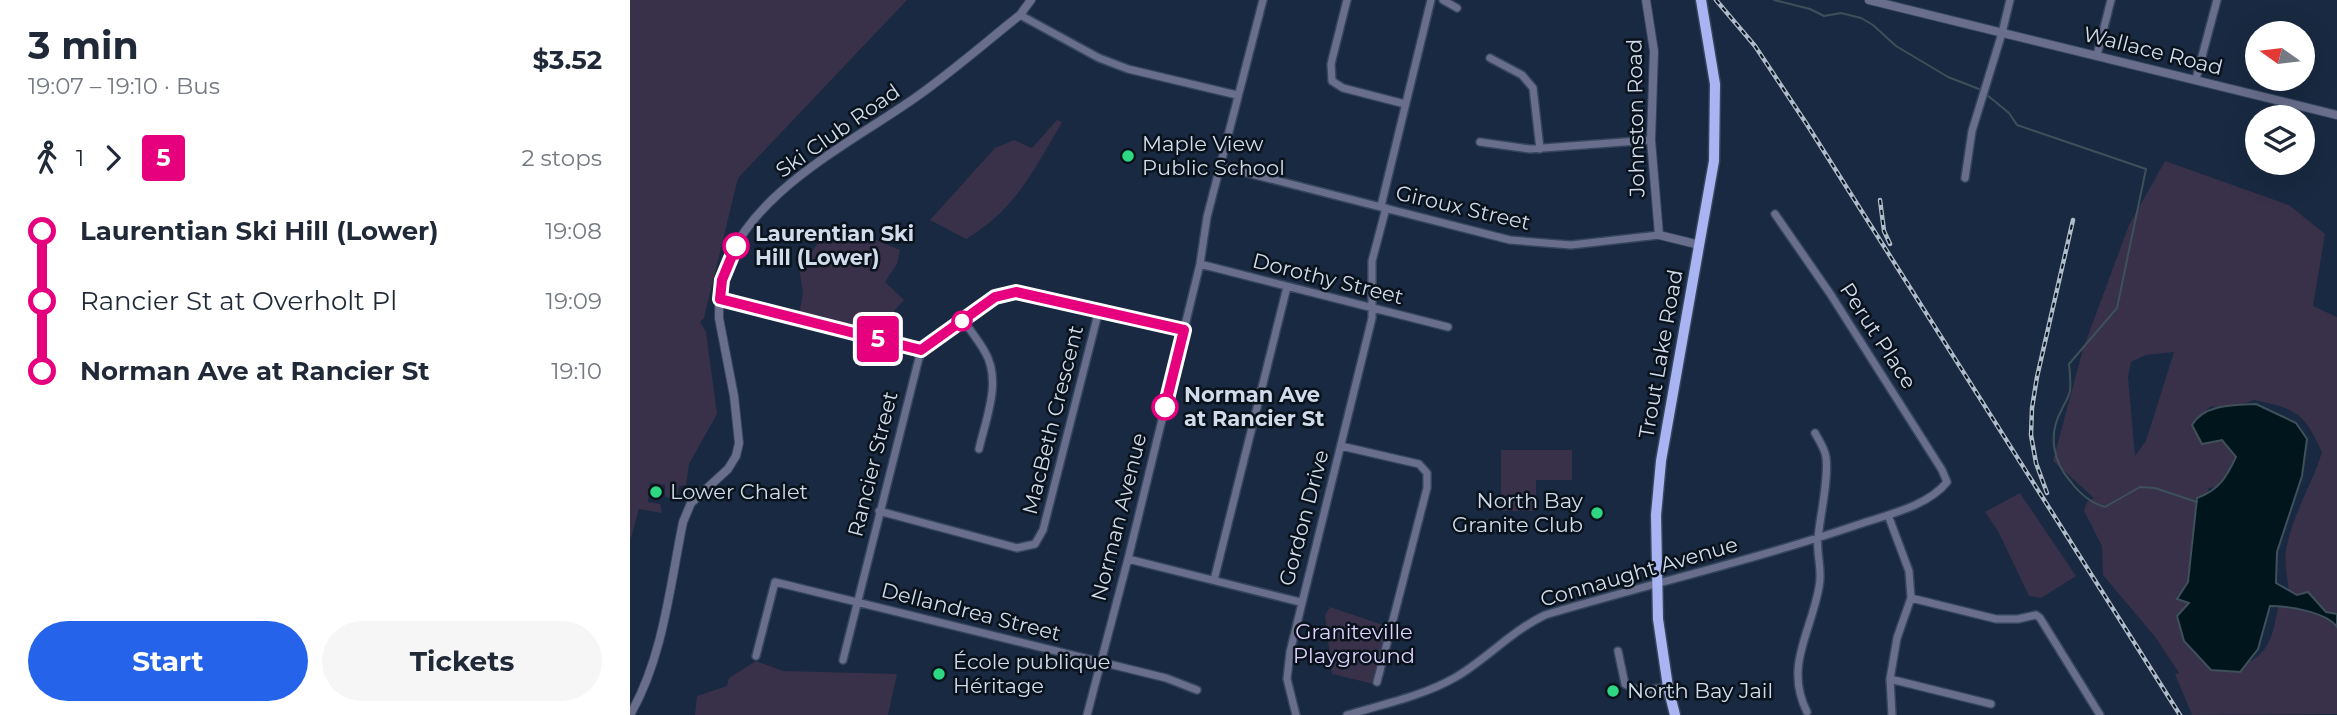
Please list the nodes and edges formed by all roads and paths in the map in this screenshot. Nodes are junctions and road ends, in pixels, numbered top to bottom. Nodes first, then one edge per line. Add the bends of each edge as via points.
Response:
1 (1031, 0) edge
2 (1263, 0) edge
3 (1347, 0) edge
4 (1432, 0) edge
5 (1443, 0) edge
6 (1646, 0) edge
7 (1701, 0) edge
8 (1869, 0) edge
9 (2010, 0) edge
10 (2111, 0) edge
11 (2217, 0) edge
12 (1457, 8) dead end
13 (1020, 15) junction
14 (2002, 33) junction
15 (2097, 55) junction
16 (1490, 58) dead end
17 (2196, 79) junction
18 (1237, 95) junction
19 (1405, 104) junction
20 (2337, 114) edge
21 (1651, 140) junction
22 (1480, 142) dead end
23 (1540, 149) junction
24 (1220, 166) junction
25 (1965, 178) dead end
26 (1383, 207) junction
27 (1775, 214) dead end
28 (1659, 235) junction
29 (1700, 244) junction
30 (1200, 264) junction
31 (1287, 287) junction
32 (720, 299) junction
33 (1372, 307) junction
34 (1099, 310) junction
35 (963, 320) junction
36 (1448, 327) dead end
37 (1184, 330) junction
38 (921, 350) junction
39 (1815, 433) dead end
40 (1341, 446) junction
41 (979, 449) dead end
42 (1947, 479) joint
43 (879, 511) junction
44 (1888, 515) junction
45 (1817, 539) junction
46 (1128, 559) junction
47 (1214, 580) junction
48 (1656, 584) junction
49 (1911, 598) junction
50 (1300, 601) junction
51 (857, 603) junction
52 (1618, 651) dead end
53 (756, 656) dead end
54 (843, 660) dead end
55 (1099, 661) junction
56 (1890, 678) junction
57 (1377, 682) dead end
58 (1668, 688) junction
59 (1197, 690) dead end
60 (1991, 704) dead end
61 (1807, 712) dead end
62 (630, 715) edge
63 (1087, 715) edge
64 (1296, 715) edge
65 (1348, 715) edge
66 (1675, 715) edge
67 (1892, 715) edge
68 (2100, 715) edge

1 - 13 street, Ski Club Road
2 - 18 street, Norman Avenue
3 - 19 street via 1331,64 1332,81
4 - 19 street, Gordon Drive
5 - 12 street
6 - 21 street, Johnston Road via 1654,51
7 - 29 main road, Trout Lake Road via 1716,111 1714,160
8 - 14 street, Wallace Road
9 - 14 street
10 - 15 street
11 - 17 street
13 - 18 street via 1128,69
13 - 32 street, Ski Club Road via 919,95 827,155 784,190 742,235 722,280
14 - 15 street, Wallace Road
14 - 25 street via 1972,131
15 - 17 street, Wallace Road
16 - 23 street via 1522,75 1534,88
17 - 20 street, Wallace Road
18 - 24 street, Norman Avenue
19 - 26 street, Gordon Drive
21 - 23 street
21 - 28 street, Johnston Road
22 - 23 street
24 - 26 street, Giroux Street
24 - 30 street, Norman Avenue
26 - 28 street, Giroux Street via 1538,244
26 - 33 street, Gordon Drive via 1372,261
27 - 42 street, Perut Place
28 - 29 street, Giroux Street
29 - 48 main road, Trout Lake Road via 1661,461
30 - 31 street, Dorothy Street
30 - 37 street, Norman Avenue
31 - 33 street, Dorothy Street
31 - 47 street
32 - 38 street
32 - 62 street, Ski Club Road via 739,443 729,469 691,503 683,522 657,649
33 - 36 street, Dorothy Street
33 - 40 street, Gordon Drive
34 - 35 street via 1016,292 995,297
34 - 37 street
34 - 43 street, MacBeth Crescent via 1043,530 1035,544 1017,548
35 - 38 street
35 - 41 street via 993,371
37 - 46 street, Norman Avenue
38 - 43 street, Rancier Street
39 - 45 street via 1826,457
40 - 50 street, Gordon Drive
40 - 57 street via 1419,464 1427,473
42 - 44 street, Connaught Avenue via 1929,498
43 - 51 street, Rancier Street
44 - 45 street, Connaught Avenue
44 - 49 street via 1909,571
45 - 48 street, Connaught Avenue
45 - 61 street via 1819,586 1796,680
46 - 47 street
46 - 55 street, Norman Avenue
47 - 50 street
48 - 58 main road, Trout Lake Road
48 - 65 street, Connaught Avenue via 1545,615 1522,626 1438,687
49 - 56 street
49 - 68 street via 1996,619 2036,615
50 - 64 street, Gordon Drive via 1288,666
51 - 53 street, Dellandrea Street via 775,582
51 - 54 street, Rancier Street
51 - 55 street, Dellandrea Street
52 - 58 street via 1625,684 1639,691
55 - 59 street, Dellandrea Street
55 - 63 street, Norman Avenue
56 - 60 street
56 - 67 street
58 - 66 main road, Trout Lake Road

